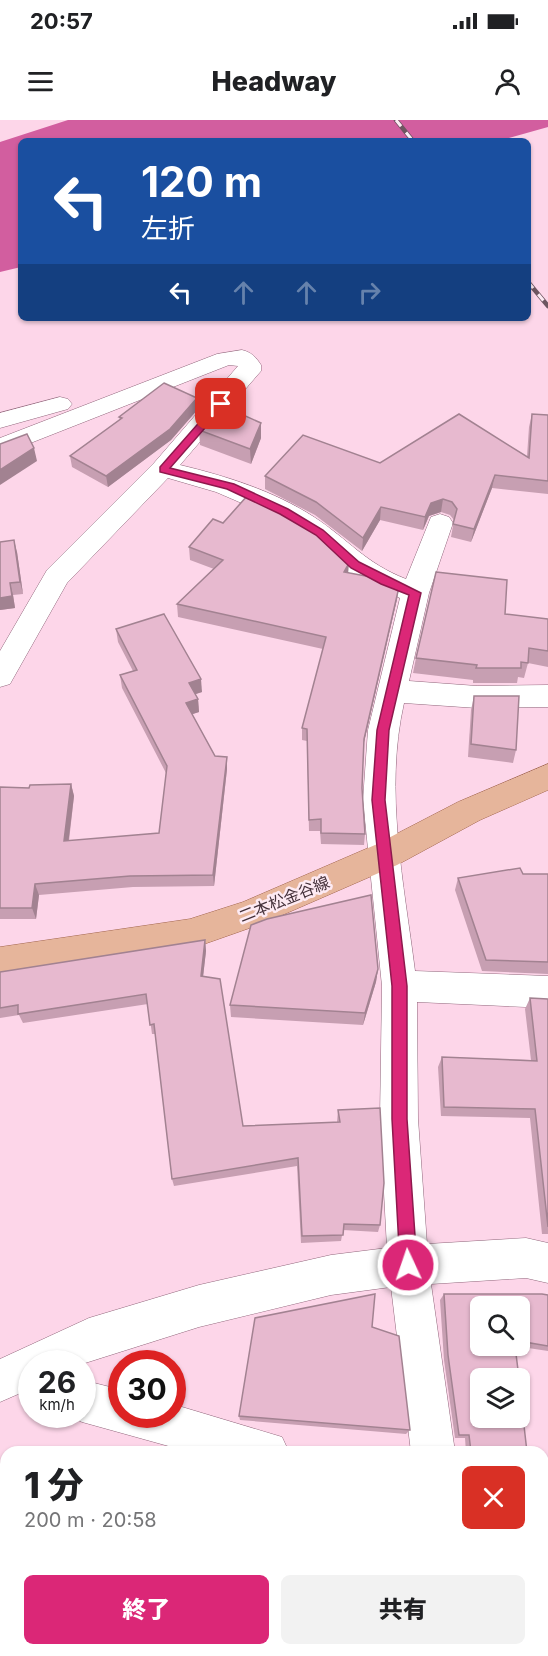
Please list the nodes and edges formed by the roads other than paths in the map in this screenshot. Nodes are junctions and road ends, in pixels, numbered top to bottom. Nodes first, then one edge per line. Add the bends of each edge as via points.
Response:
1 (209, 365) junction
2 (0, 421) edge
3 (0, 447) edge
4 (163, 469) junction
5 (440, 523) dead end
6 (415, 593) junction
7 (0, 676) edge
8 (393, 691) junction
9 (548, 696) edge
10 (548, 776) edge
11 (386, 855) junction
12 (0, 962) edge
13 (399, 986) junction
14 (548, 992) edge
15 (548, 1263) edge
16 (408, 1265) junction
17 (17, 1376) edge
18 (182, 1428) edge
19 (246, 1446) edge
20 (432, 1446) edge

1 - 2 street via 175,369
1 - 3 street
1 - 4 street via 236,357 246,359 250,365 249,371
4 - 6 street via 230,487 284,512 320,533 355,565
4 - 7 street via 57,577
5 - 6 street
6 - 8 street
8 - 9 street via 477,697
8 - 11 street via 383,730 379,800
10 - 11 main road, 二本松金谷線
11 - 12 main road, 二本松金谷線 via 252,913 190,934
11 - 13 street
13 - 14 street
13 - 16 street via 399,1119
15 - 16 street via 526,1258
16 - 17 street via 331,1275 199,1306 89,1339
16 - 20 street
18 - 19 street

